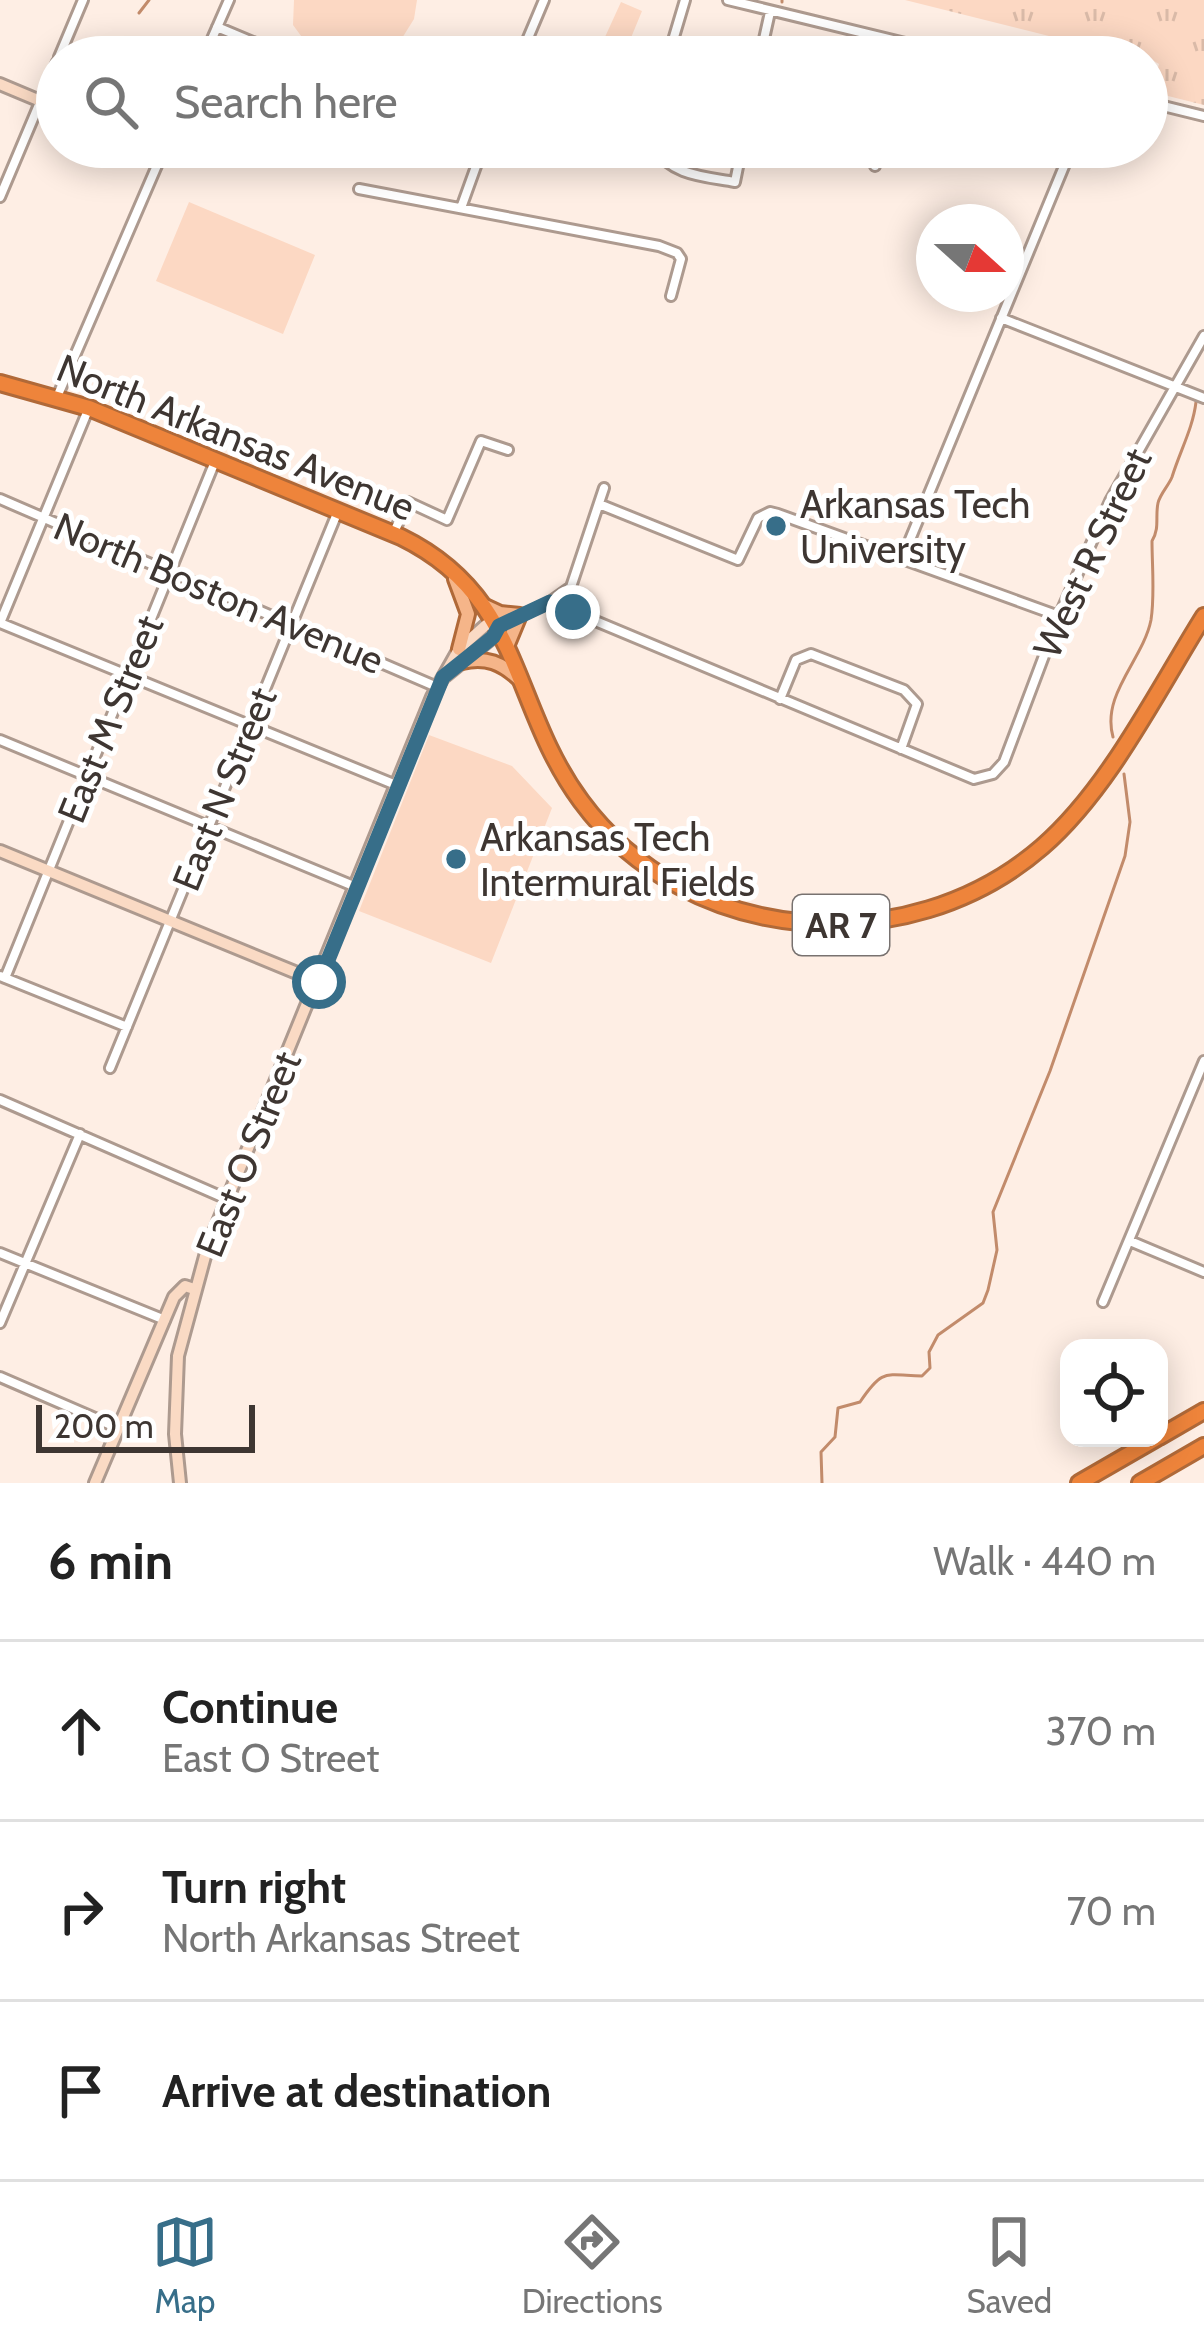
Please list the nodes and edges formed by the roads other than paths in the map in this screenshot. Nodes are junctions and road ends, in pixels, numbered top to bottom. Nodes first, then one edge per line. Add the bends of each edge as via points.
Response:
1 (83, 0) edge
2 (229, 0) edge
3 (544, 0) edge
4 (685, 0) edge
5 (728, 0) edge
6 (770, 12) junction
7 (217, 27) junction
8 (68, 36) edge
9 (213, 36) edge
10 (239, 36) edge
11 (529, 36) edge
12 (674, 36) edge
13 (765, 36) edge
14 (876, 36) edge
15 (0, 84) edge
16 (36, 99) edge
17 (1168, 107) edge
18 (36, 113) edge
19 (1204, 116) edge
20 (156, 168) edge
21 (475, 168) edge
22 (673, 168) edge
23 (738, 168) edge
24 (1063, 168) edge
25 (359, 189) dead end
26 (0, 197) edge
27 (461, 208) junction
28 (671, 296) dead end
29 (1000, 318) junction
30 (1204, 336) edge
31 (0, 383) edge
32 (1175, 387) junction
33 (57, 397) junction
34 (1204, 398) edge
35 (89, 408) junction
36 (508, 450) dead end
37 (216, 459) junction
38 (604, 488) dead end
39 (0, 499) edge
40 (599, 504) junction
41 (338, 511) junction
42 (43, 517) junction
43 (393, 534) junction
44 (902, 559) junction
45 (449, 568) junction
46 (169, 570) junction
47 (550, 602) junction
48 (484, 606) junction
49 (520, 615) junction
50 (1058, 616) junction
51 (1204, 616) edge
52 (0, 622) edge
53 (293, 622) junction
54 (499, 626) junction
55 (508, 644) junction
56 (460, 656) junction
57 (127, 675) junction
58 (440, 682) junction
59 (524, 684) junction
60 (780, 700) junction
61 (250, 727) junction
62 (0, 740) edge
63 (901, 749) junction
64 (88, 776) junction
65 (396, 785) junction
66 (209, 827) junction
67 (0, 851) edge
68 (49, 872) junction
69 (356, 887) junction
70 (170, 923) junction
71 (2, 977) edge
72 (319, 982) junction
73 (127, 1028) junction
74 (1204, 1061) edge
75 (110, 1068) dead end
76 (0, 1100) edge
77 (80, 1133) junction
78 (227, 1198) junction
79 (1130, 1241) junction
80 (0, 1253) edge
81 (26, 1264) junction
82 (1204, 1272) edge
83 (194, 1288) junction
84 (1103, 1302) dead end
85 (165, 1320) junction
86 (0, 1323) edge
87 (0, 1377) edge
88 (1204, 1411) edge
89 (118, 1428) junction
90 (1168, 1431) edge
91 (1204, 1446) edge
92 (1141, 1447) edge
93 (95, 1483) edge
94 (180, 1483) edge
95 (1079, 1483) edge
96 (1140, 1483) edge

1 - 8 street
2 - 7 street
3 - 11 street
4 - 12 street
5 - 6 street
6 - 13 street
6 - 14 street
7 - 9 street
7 - 10 street
15 - 16 street
17 - 19 street
18 - 26 street
20 - 33 street
21 - 27 street
22 - 23 street via 735,182
24 - 29 street
25 - 27 street
27 - 28 street via 676,253
29 - 32 street
29 - 44 street
30 - 32 street, West R Street
31 - 33 highway, North Arkansas Avenue / AR 7
32 - 34 street
32 - 50 street, West R Street via 1110,501
33 - 35 highway, North Arkansas Avenue / AR 7
35 - 37 highway, North Arkansas Avenue / AR 7
35 - 42 street
36 - 43 street via 481,442 447,520 408,502
37 - 41 highway, North Arkansas Avenue / AR 7
37 - 46 street, East M Street
38 - 40 street
39 - 42 street, North Boston Avenue
40 - 44 street via 738,560 758,518 770,512
40 - 47 street via 572,587
41 - 43 highway, North Arkansas Avenue / AR 7
41 - 53 street, East N Street
42 - 46 street, North Boston Avenue
42 - 52 street
43 - 45 highway, North Arkansas Avenue / AR 7
44 - 50 street
45 - 48 highway, North Arkansas Avenue / AR 7
45 - 56 main road via 468,614
46 - 53 street, North Boston Avenue
46 - 57 street, East M Street
47 - 49 street
47 - 60 street
48 - 49 main road
48 - 54 highway, North Arkansas Avenue / AR 7
49 - 54 street
49 - 55 main road
50 - 63 street, West R Street via 993,774 974,779
51 - 59 highway, North Arkansas Avenue / AR 7 via 1095,788 1042,847 968,895 860,924 762,917 678,885 643,861 558,767
52 - 57 street
53 - 58 street, North Boston Avenue
53 - 61 street, East N Street
54 - 55 highway, North Arkansas Avenue / AR 7
54 - 56 street, East O Street via 486,625
55 - 59 highway, North Arkansas Avenue / AR 7
56 - 58 street, East O Street
56 - 59 main road via 496,662
57 - 61 street
57 - 64 street, East M Street
58 - 65 street, East O Street
60 - 63 street
60 - 63 street via 796,660 811,654 904,690 917,704
61 - 65 street
61 - 66 street, East N Street
62 - 64 street
64 - 66 street
64 - 68 street, East M Street
65 - 69 street, East O Street
66 - 69 street
66 - 70 street, East N Street
67 - 68 street
68 - 70 street
68 - 71 street, East M Street
69 - 72 street, East O Street
70 - 72 street
70 - 73 street, East N Street
71 - 73 street
72 - 78 street, East O Street
73 - 75 street, East N Street
74 - 79 street
76 - 77 street
77 - 78 street
77 - 81 street
78 - 83 street, East O Street
79 - 82 street
79 - 84 street
80 - 81 street
81 - 85 street
81 - 86 street
83 - 85 street, East O Street via 177,1292
83 - 94 street via 175,1388
85 - 89 street, East O Street
87 - 89 street
88 - 90 highway
89 - 93 street, East O Street
91 - 96 highway
92 - 95 highway

